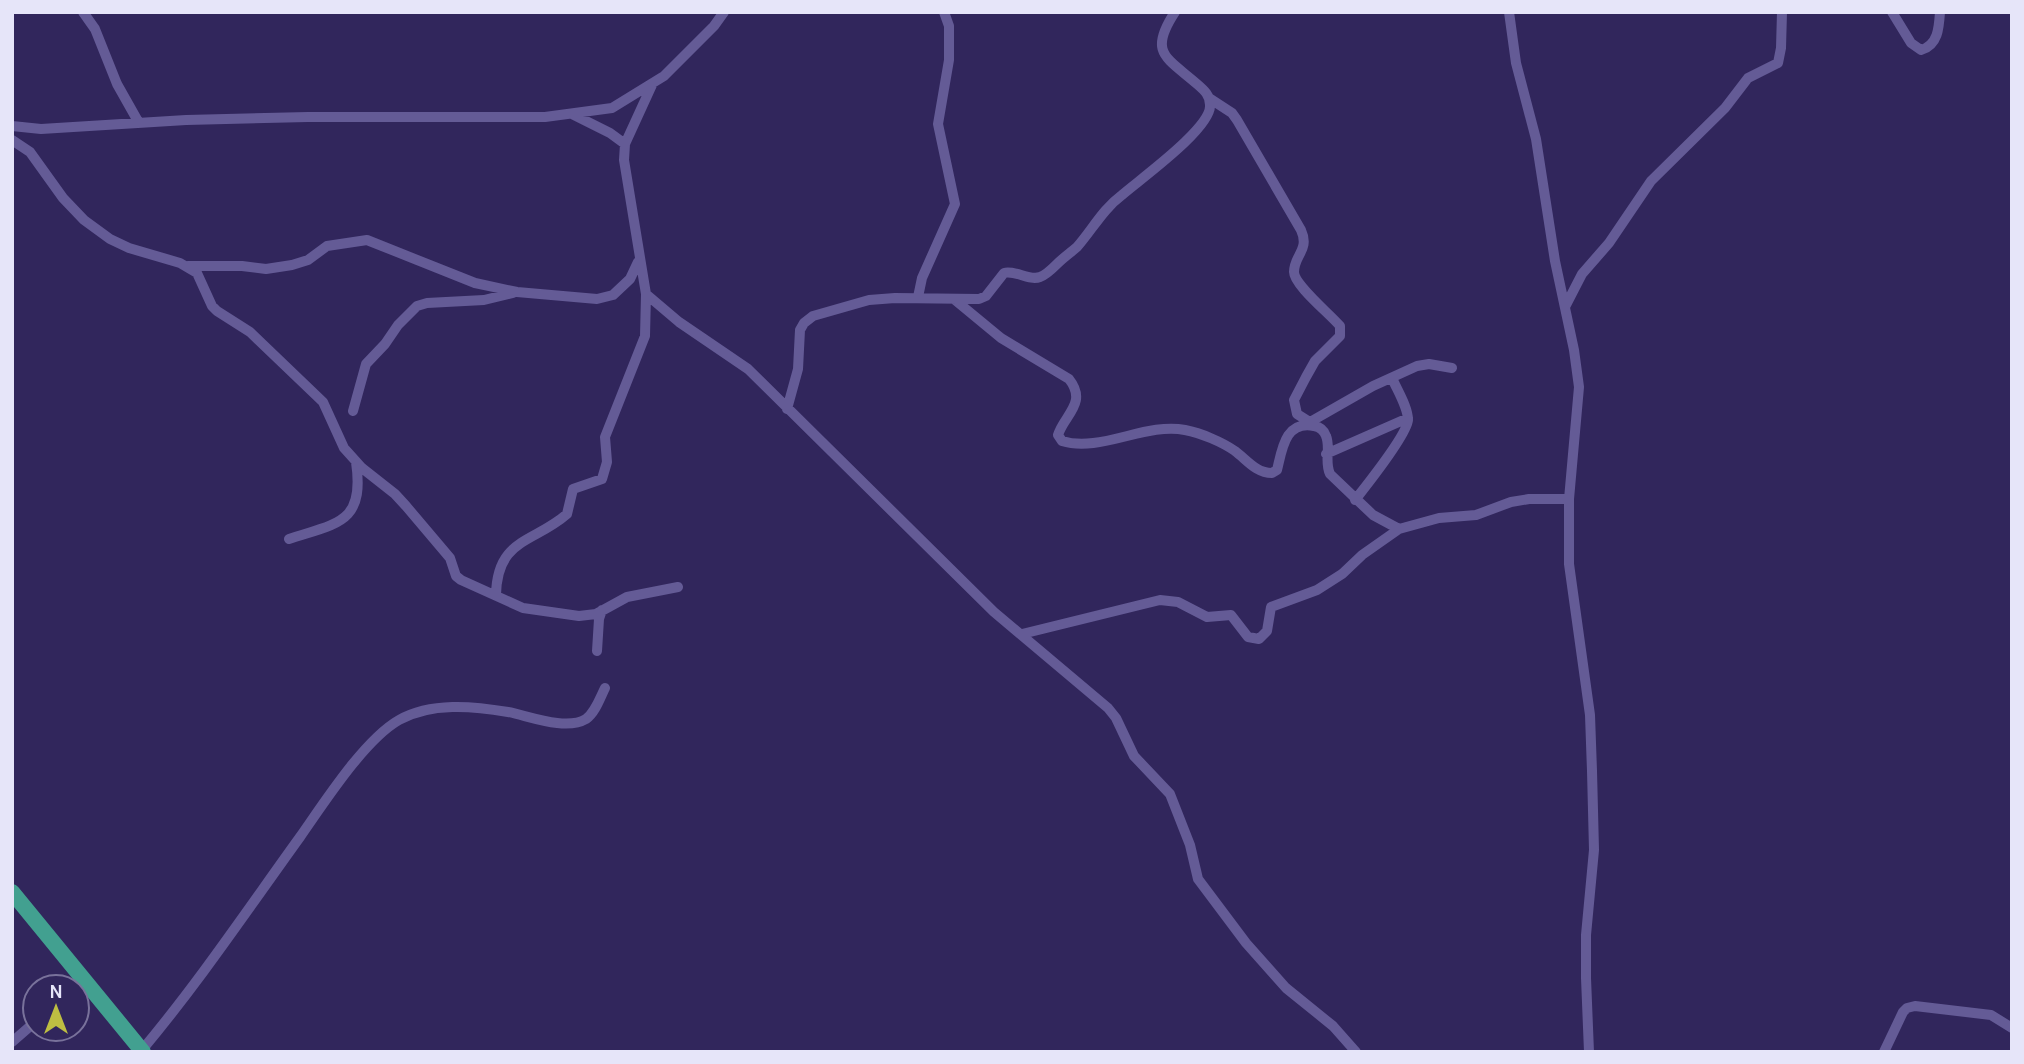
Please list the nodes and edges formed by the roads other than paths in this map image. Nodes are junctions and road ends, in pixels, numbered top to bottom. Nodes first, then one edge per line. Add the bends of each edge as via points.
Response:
1 (83, 12) edge
2 (724, 12) edge
3 (944, 12) edge
4 (1175, 12) edge
5 (1509, 12) edge
6 (1782, 12) edge
7 (1892, 12) edge
8 (1940, 12) edge
9 (652, 85) junction
10 (1209, 98) junction
11 (572, 114) junction
12 (139, 124) junction
13 (12, 126) edge
14 (12, 140) edge
15 (625, 144) junction
16 (639, 258) junction
17 (187, 266) junction
18 (517, 292) junction
19 (646, 294) junction
20 (918, 298) junction
21 (955, 300) junction
22 (1565, 308) junction
23 (1452, 368) dead end
24 (1392, 378) junction
25 (787, 409) junction
26 (353, 411) dead end
27 (1408, 418) junction
28 (1313, 424) junction
29 (1326, 454) junction
30 (356, 461) junction
31 (1569, 499) junction
32 (1355, 500) junction
33 (1399, 529) junction
34 (289, 539) dead end
35 (678, 587) dead end
36 (496, 595) junction
37 (603, 609) junction
38 (1022, 634) junction
39 (597, 651) dead end
40 (605, 688) dead end
41 (12, 892) edge
42 (71, 973) edge
43 (91, 996) edge
44 (2012, 1028) edge
45 (139, 1049) edge
46 (1356, 1052) edge
47 (1589, 1052) edge
48 (1884, 1052) edge

1 - 12 street via 99,36
2 - 9 street
3 - 20 street via 949,26 949,60 939,124 955,204 922,278
4 - 10 street via 1162,36 1161,50
5 - 22 street
6 - 22 street via 1778,63 1748,78 1725,108 1651,181 1582,274
7 - 8 street via 1921,50 1936,38
9 - 11 street via 612,108
9 - 15 street
10 - 21 street via 1210,111 1192,134 1159,167 1116,199 1048,272 1038,278 1004,273 986,296
10 - 28 street via 1232,113 1263,163 1304,236 1294,272 1297,281 1341,329 1336,342 1315,361 1294,400 1296,412
11 - 12 street
11 - 15 street
12 - 13 street
14 - 17 street via 30,152 84,220 110,239
15 - 16 street
16 - 18 street via 630,279 606,299
16 - 19 street
17 - 18 street via 266,269 308,260 330,245 367,240 475,283
17 - 30 street via 200,278 212,306 250,332 323,402 341,443
18 - 26 street via 417,306 366,364
19 - 25 street via 737,361
19 - 36 street via 645,336 605,437 607,462 602,479 573,489 567,514 513,549 497,576
20 - 21 street
20 - 25 street via 869,300 813,316 804,323
21 - 28 street via 1002,338 1073,384 1076,400 1059,430 1062,441 1185,430 1223,444 1259,471 1272,473 1277,470 1287,435
22 - 31 street via 1578,387
23 - 24 street via 1426,364
24 - 27 street
24 - 28 street
25 - 38 street via 954,574
27 - 29 street
27 - 32 street via 1380,470
28 - 29 street via 1326,434
29 - 32 street via 1330,474
30 - 34 street via 359,491 351,513
30 - 36 street via 415,516 450,558 457,577
31 - 33 street via 1511,502 1476,515 1438,518
31 - 47 street via 1569,565 1590,715 1594,849 1587,934
32 - 33 street
33 - 38 street via 1317,590 1271,607 1267,631 1259,639 1248,637 1231,615 1207,617 1169,600
35 - 37 street via 626,597
36 - 37 street via 537,610 589,615
37 - 39 street
38 - 46 street via 1116,718 1135,756 1170,793 1198,879 1286,988 1333,1026
40 - 45 street via 591,715 582,721 548,721 471,707 436,708 399,720 335,787 223,946
41 - 42 highway
43 - 45 highway
44 - 48 street via 1992,1015 1915,1006 1903,1012

